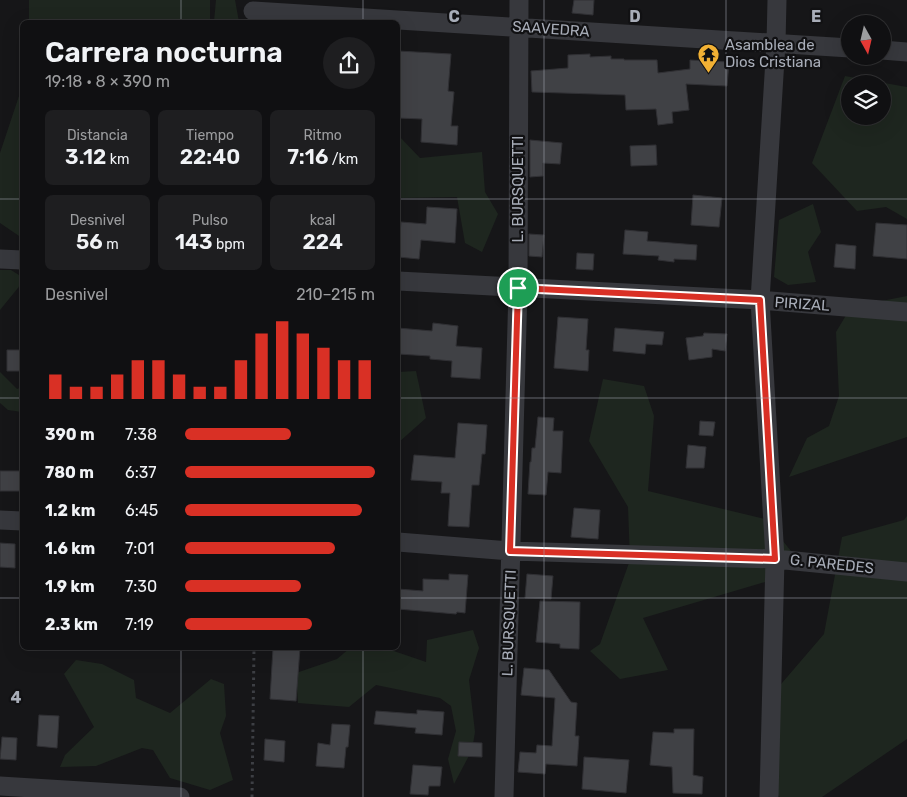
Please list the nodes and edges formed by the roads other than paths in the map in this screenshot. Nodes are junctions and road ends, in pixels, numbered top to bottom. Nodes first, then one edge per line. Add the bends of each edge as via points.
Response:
1 (519, 0) edge
2 (777, 0) edge
3 (253, 11) edge
4 (519, 27) junction
5 (776, 43) junction
6 (841, 47) edge
7 (891, 51) edge
8 (907, 52) edge
9 (0, 259) edge
10 (20, 260) edge
11 (400, 281) edge
12 (518, 288) junction
13 (760, 300) junction
14 (907, 312) edge
15 (0, 520) edge
16 (20, 521) edge
17 (400, 542) edge
18 (510, 551) junction
19 (775, 559) junction
20 (907, 572) edge
21 (0, 786) edge
22 (180, 797) edge
23 (504, 797) edge
24 (769, 797) edge

1 - 4 street, L. BURSQUETTI
2 - 5 street
3 - 4 street, SAAVEDRA
4 - 5 street, SAAVEDRA
4 - 12 street, L. BURSQUETTI
5 - 6 street, SAAVEDRA
5 - 13 street
7 - 8 street
9 - 10 street
11 - 12 street, PIRIZAL
12 - 13 street, PIRIZAL
12 - 18 street, L. BURSQUETTI
13 - 14 street, PIRIZAL
13 - 19 street
15 - 16 street
17 - 18 street, G. PAREDES
18 - 19 street, G. PAREDES
18 - 23 street, L. BURSQUETTI
19 - 20 street, G. PAREDES
19 - 24 street
21 - 22 street

